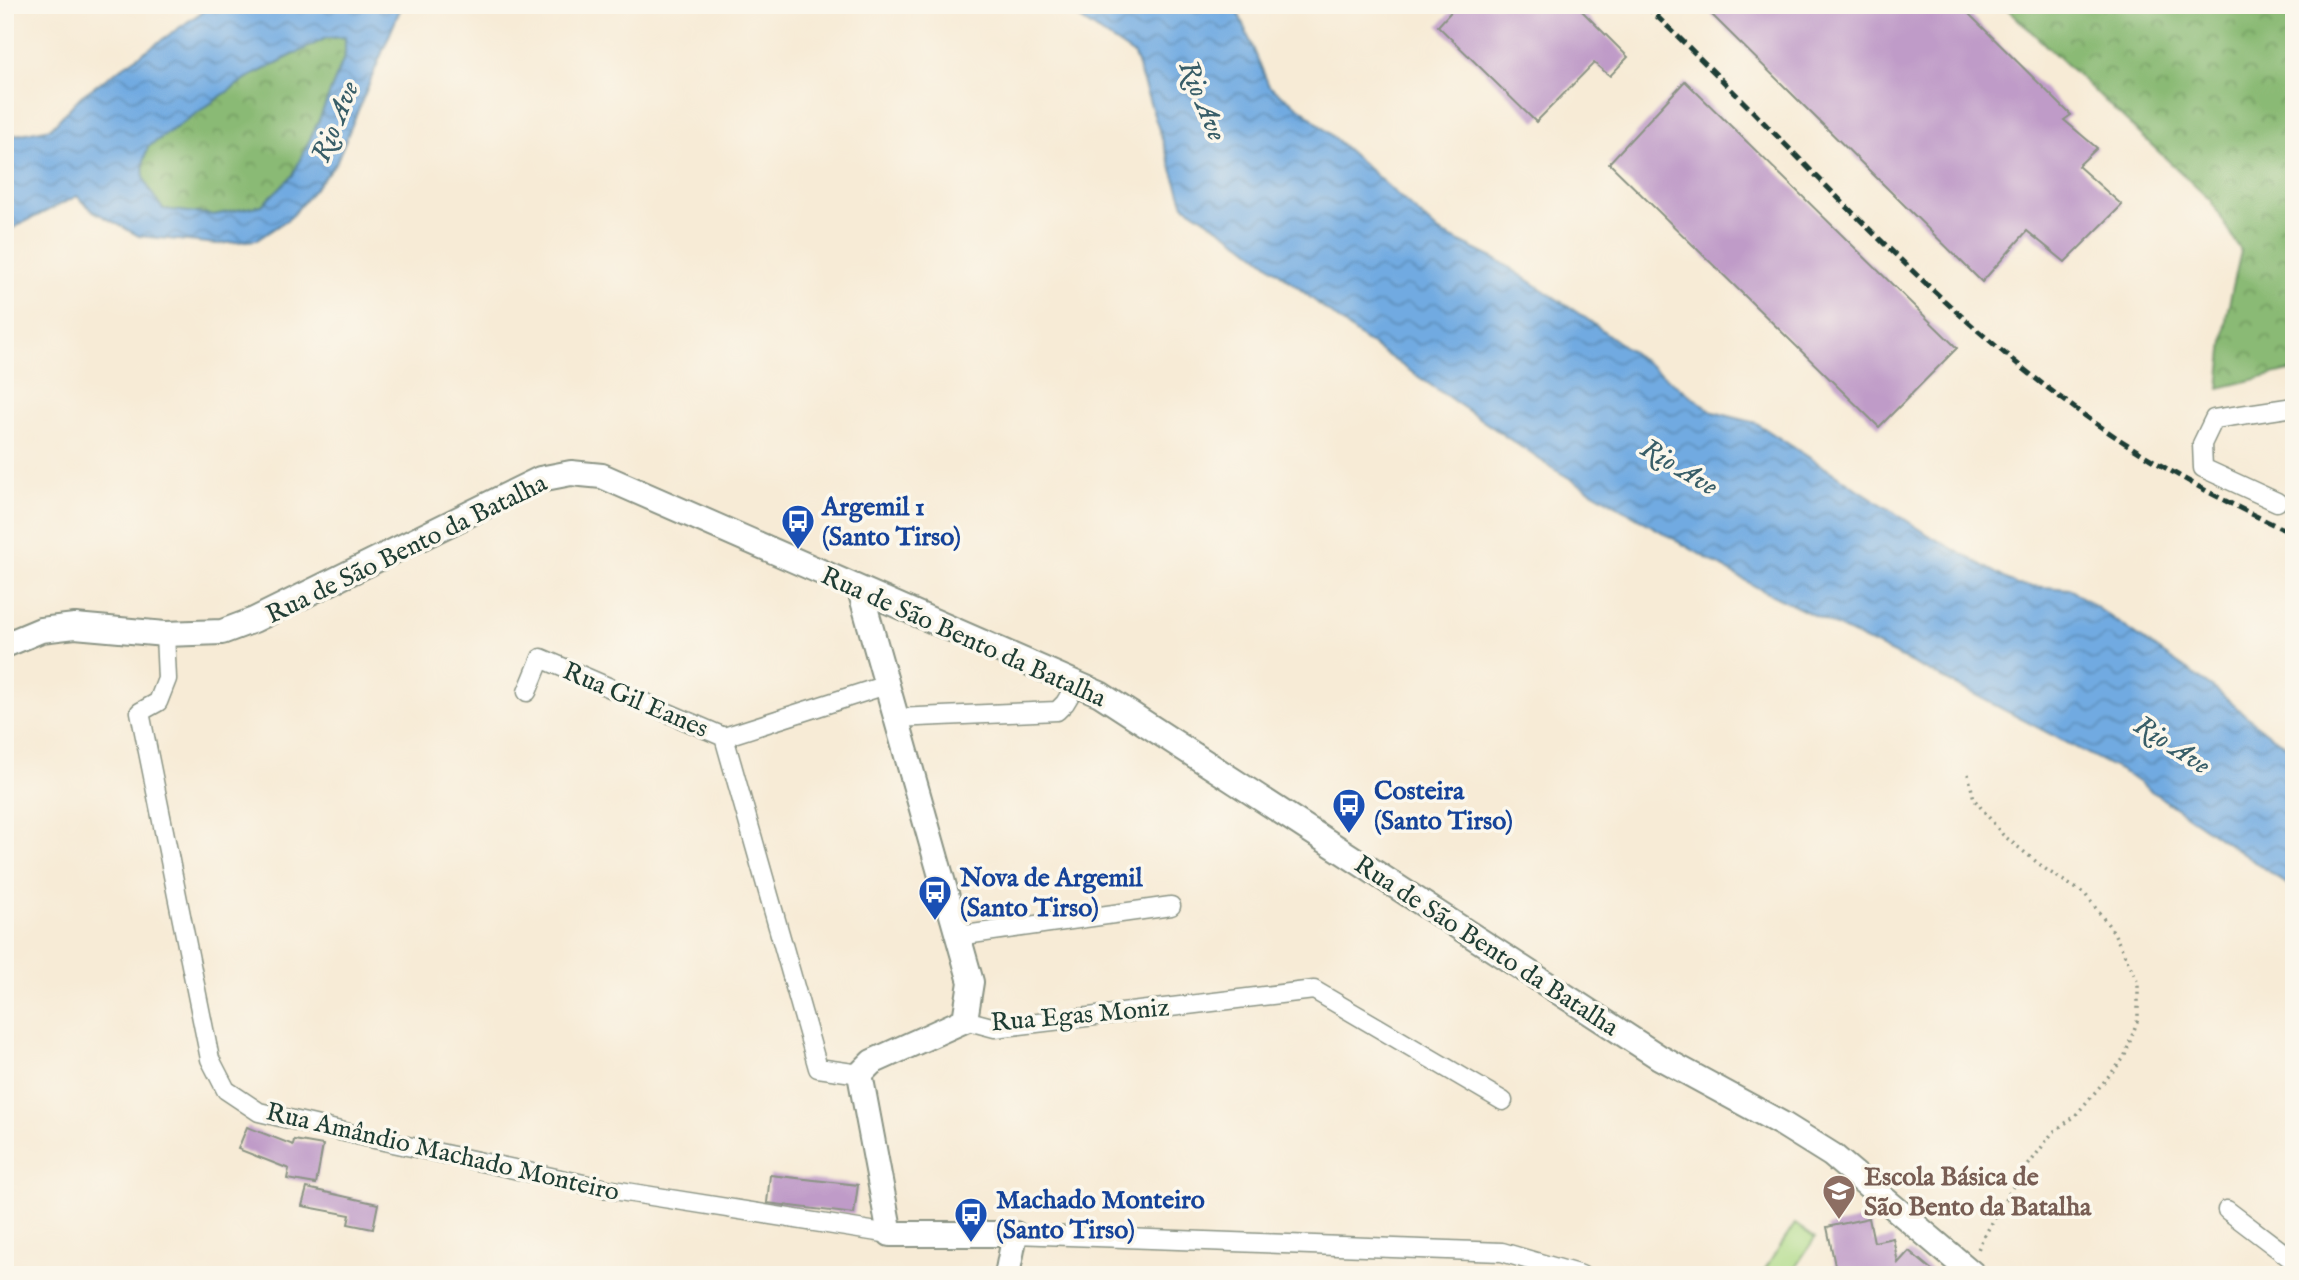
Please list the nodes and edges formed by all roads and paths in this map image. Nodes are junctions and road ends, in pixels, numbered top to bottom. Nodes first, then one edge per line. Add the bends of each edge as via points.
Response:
1 (2294, 407) edge
2 (2277, 502) dead end
3 (860, 590) junction
4 (165, 634) junction
5 (5, 645) edge
6 (1077, 683) junction
7 (886, 685) junction
8 (527, 692) dead end
9 (896, 718) junction
10 (724, 737) junction
11 (1968, 774) dead end
12 (1171, 906) dead end
13 (958, 936) junction
14 (965, 1020) junction
15 (860, 1074) junction
16 (1503, 1101) dead end
17 (2227, 1210) dead end
18 (890, 1234) junction
19 (1015, 1234) junction
20 (2294, 1261) edge
21 (1972, 1273) edge
22 (1007, 1275) edge
23 (1581, 1275) edge

1 - 2 street via 2214,419 2202,444 2203,468
3 - 4 street, Rua de São Bento da Batalha via 602,476 571,473 540,479 254,621 222,632
3 - 6 street, Rua de São Bento da Batalha
3 - 7 street
4 - 5 street, Rua de São Bento da Batalha via 75,626 41,630
4 - 18 street, Rua Amândio Machado Monteiro via 167,680 158,702 140,712 210,1059 226,1090 259,1112 370,1138 607,1189
6 - 9 street via 1057,711
6 - 21 street, Rua de São Bento da Batalha via 1660,1057 1824,1150
7 - 9 street
7 - 10 street, Rua Gil Eanes
8 - 10 street, Rua Gil Eanes via 541,658
9 - 13 street
10 - 15 street via 818,1068
11 - 21 path via 1974,799 2003,835 2085,894 2113,931 2138,982 2138,1019 2124,1058 2074,1117 2053,1132 2015,1183 1982,1240
12 - 13 street
13 - 14 street via 971,982
14 - 15 street, Rua Egas Moniz via 872,1062
14 - 16 street, Rua Egas Moniz via 995,1028 1314,990
15 - 18 street
17 - 20 street
18 - 19 street, Rua Amândio Machado Monteiro
19 - 22 street
19 - 23 street via 1502,1252

